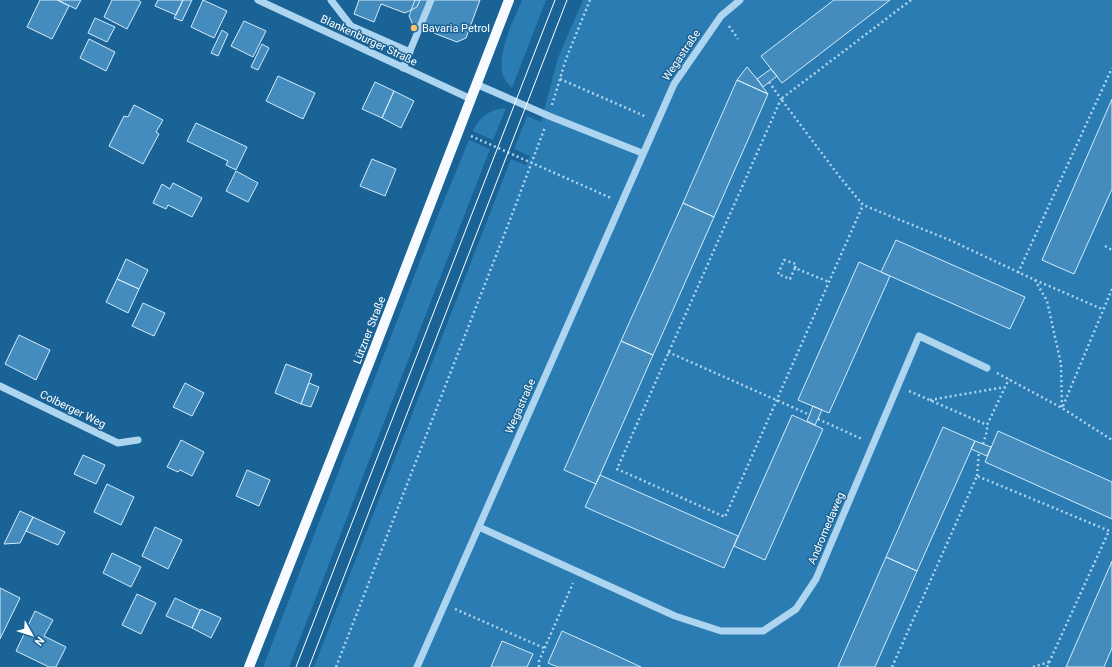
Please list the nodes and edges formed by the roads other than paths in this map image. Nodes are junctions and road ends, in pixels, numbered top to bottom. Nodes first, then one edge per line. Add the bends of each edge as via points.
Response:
1 (258, 0) edge
2 (331, 0) edge
3 (431, 0) edge
4 (509, 0) edge
5 (740, 0) edge
6 (410, 52) junction
7 (403, 68) junction
8 (476, 84) junction
9 (471, 99) junction
10 (642, 153) junction
11 (987, 368) road end
12 (0, 386) edge
13 (138, 440) dead end
14 (479, 527) junction
15 (249, 667) edge
16 (417, 667) edge

1 - 7 street, Blankenburger Straße
2 - 6 street via 352,26
3 - 6 street
4 - 8 main road, Lützner Straße
5 - 10 street, Wegastraße via 721,16 674,84
6 - 7 street
7 - 9 street, Blankenburger Straße
8 - 9 main road, Lützner Straße
8 - 10 street
9 - 15 main road, Lützner Straße
10 - 14 street, Wegastraße
11 - 14 street, Andromedaweg via 919,336 816,578 796,609 763,631 721,632 675,616
12 - 13 street, Colberger Weg via 118,443
14 - 16 street, Wegastraße

